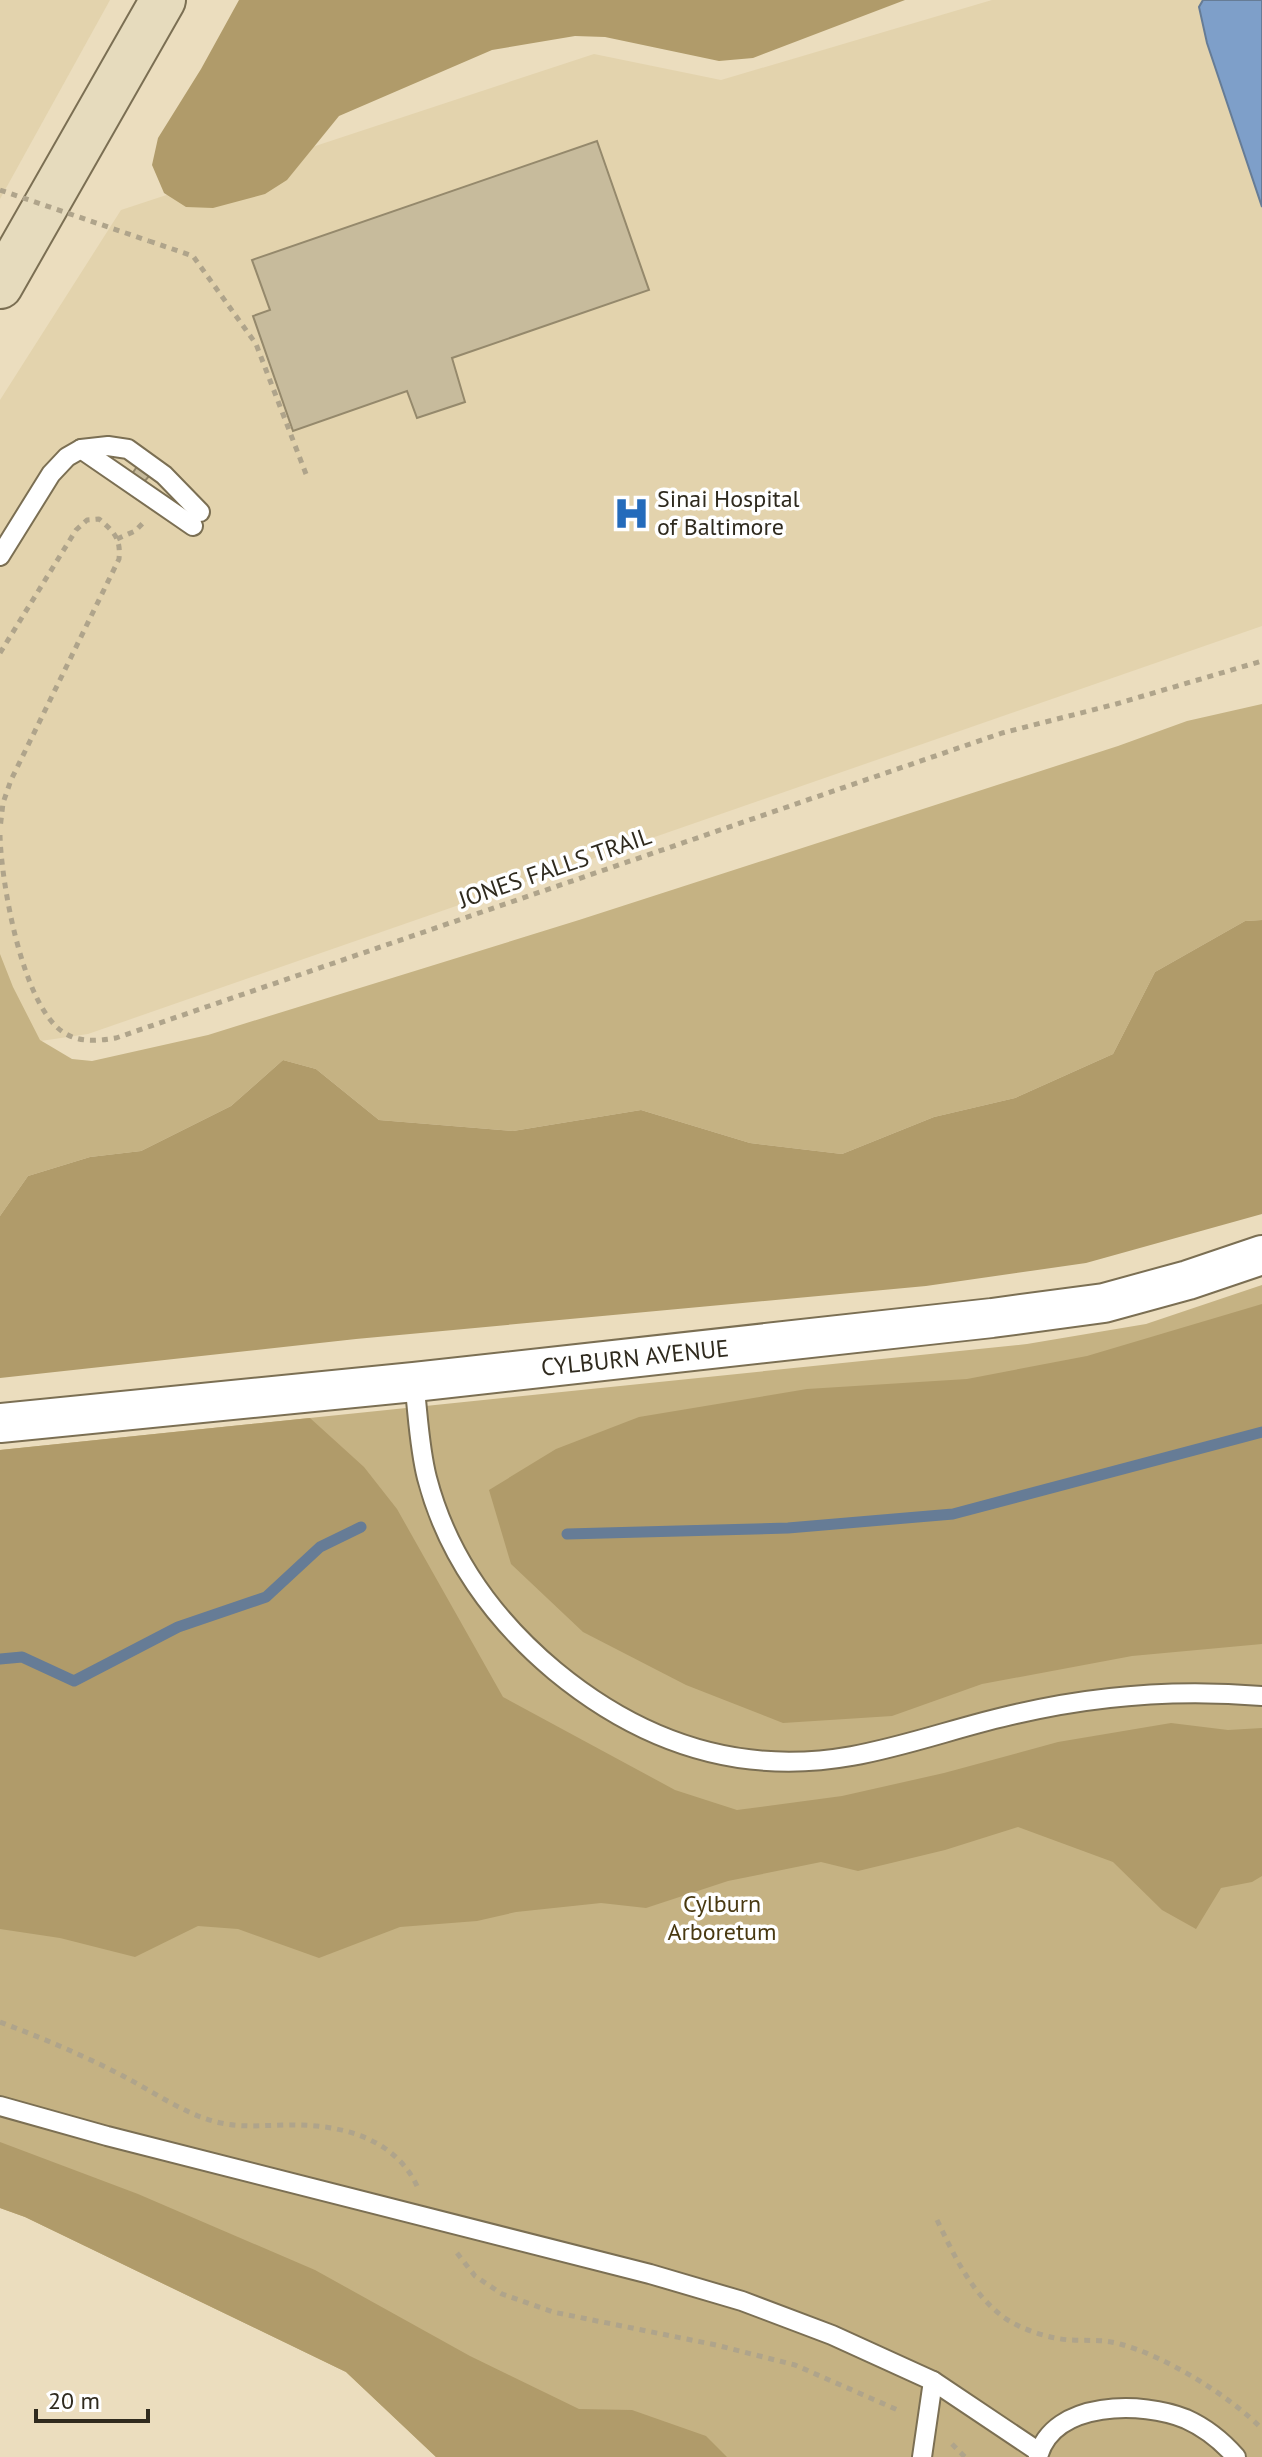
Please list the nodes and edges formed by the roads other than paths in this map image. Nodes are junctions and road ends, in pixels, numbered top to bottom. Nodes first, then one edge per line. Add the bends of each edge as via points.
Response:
1 (163, 0) edge
2 (0, 286) edge
3 (81, 449) junction
4 (0, 556) edge
5 (1262, 1255) edge
6 (414, 1382) junction
7 (0, 1423) edge
8 (1262, 1696) edge
9 (0, 2106) edge
10 (933, 2381) junction
11 (1038, 2454) edge
12 (922, 2457) edge
13 (1236, 2457) edge

1 - 2 main road
3 - 3 lane via 128,449 164,475 196,519
3 - 4 lane via 51,474
5 - 6 street, CYLBURN AVENUE via 1104,1303
6 - 7 street, CYLBURN AVENUE
6 - 8 lane via 426,1475 440,1520 497,1615 576,1688 666,1740 749,1760 803,1761 852,1756 1083,1701 1169,1691
9 - 10 lane via 742,2301
10 - 11 lane
10 - 12 lane
11 - 13 lane via 1066,2422 1105,2409 1132,2407 1186,2419

